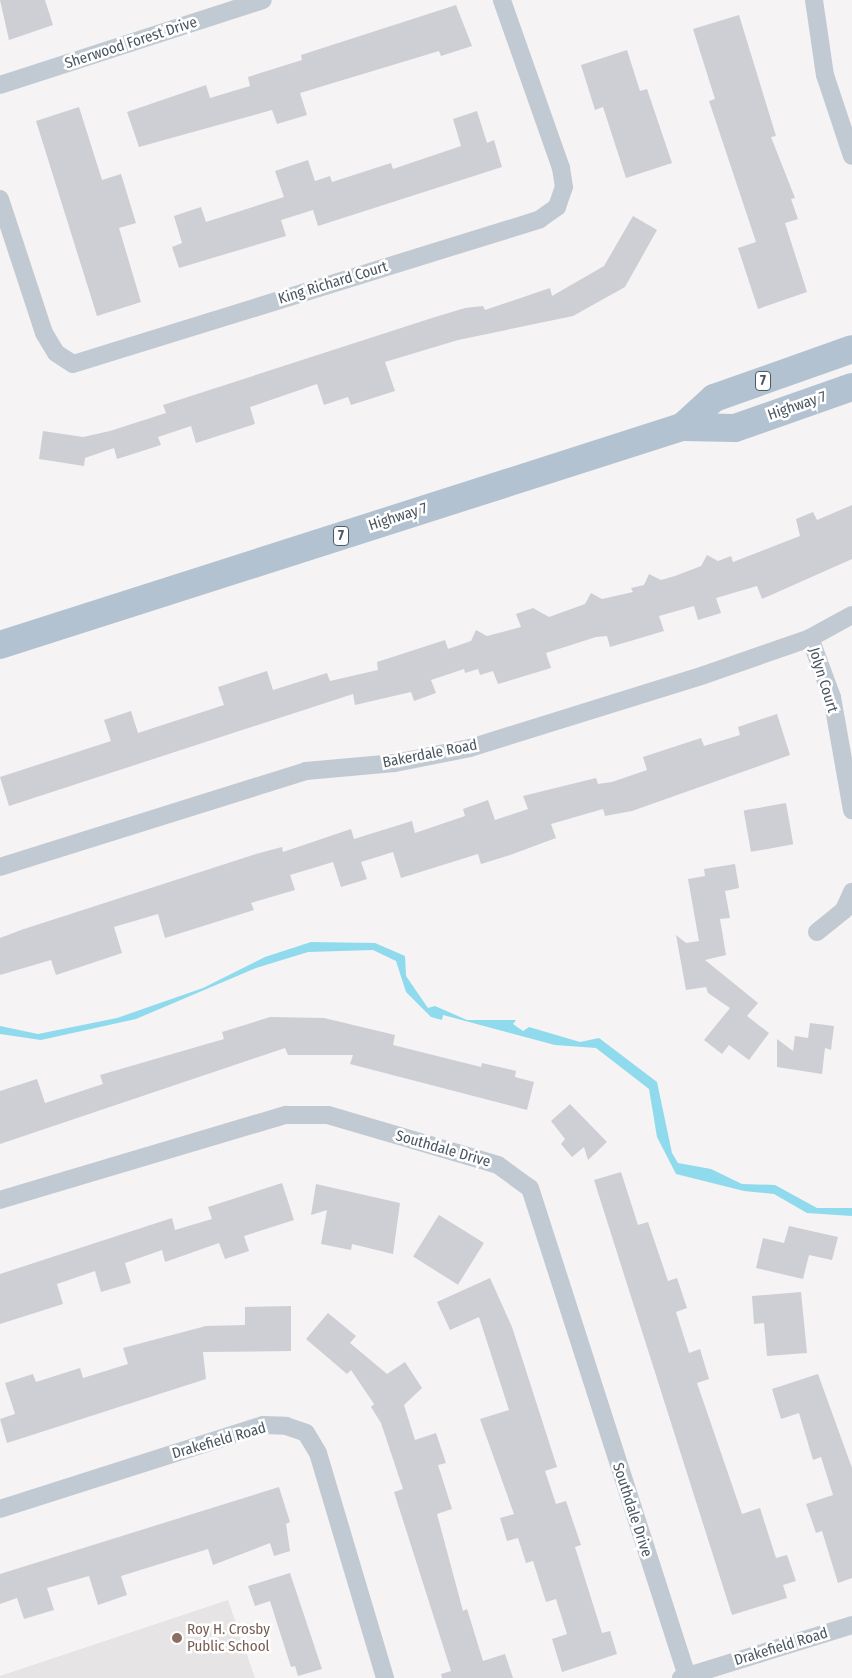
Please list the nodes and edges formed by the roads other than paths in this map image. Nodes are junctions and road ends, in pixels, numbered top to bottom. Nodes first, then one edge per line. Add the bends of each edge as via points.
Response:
1 (263, 0) edge
2 (502, 0) edge
3 (814, 0) edge
4 (0, 86) edge
5 (846, 119) edge
6 (852, 156) edge
7 (0, 199) edge
8 (852, 349) edge
9 (852, 387) edge
10 (682, 427) junction
11 (852, 615) edge
12 (810, 638) junction
13 (0, 645) edge
14 (852, 810) edge
15 (0, 867) edge
16 (852, 892) edge
17 (817, 932) dead end
18 (0, 1200) edge
19 (0, 1509) edge
20 (852, 1625) edge
21 (684, 1677) edge
22 (385, 1678) edge

1 - 4 street, Sherwood Forest Drive
2 - 7 street, King Richard Court via 561,168 564,187 557,207 540,219 72,364 56,354 44,334
3 - 5 street via 825,75
5 - 6 street
8 - 10 main road, Highway 7 / 7 via 714,398
9 - 10 main road, Highway 7 / 7 via 735,428
10 - 13 main road, Highway 7 / 7
11 - 12 street, Bakerdale Road
12 - 14 street, Jolyn Court via 832,697
12 - 15 street, Bakerdale Road via 470,748 395,763 306,771
16 - 17 street via 844,910
18 - 21 street, Southdale Drive via 286,1115 328,1115 498,1165 530,1188
19 - 22 street, Drakefield Road via 263,1425 286,1426 306,1432 318,1452
20 - 21 street, Drakefield Road

